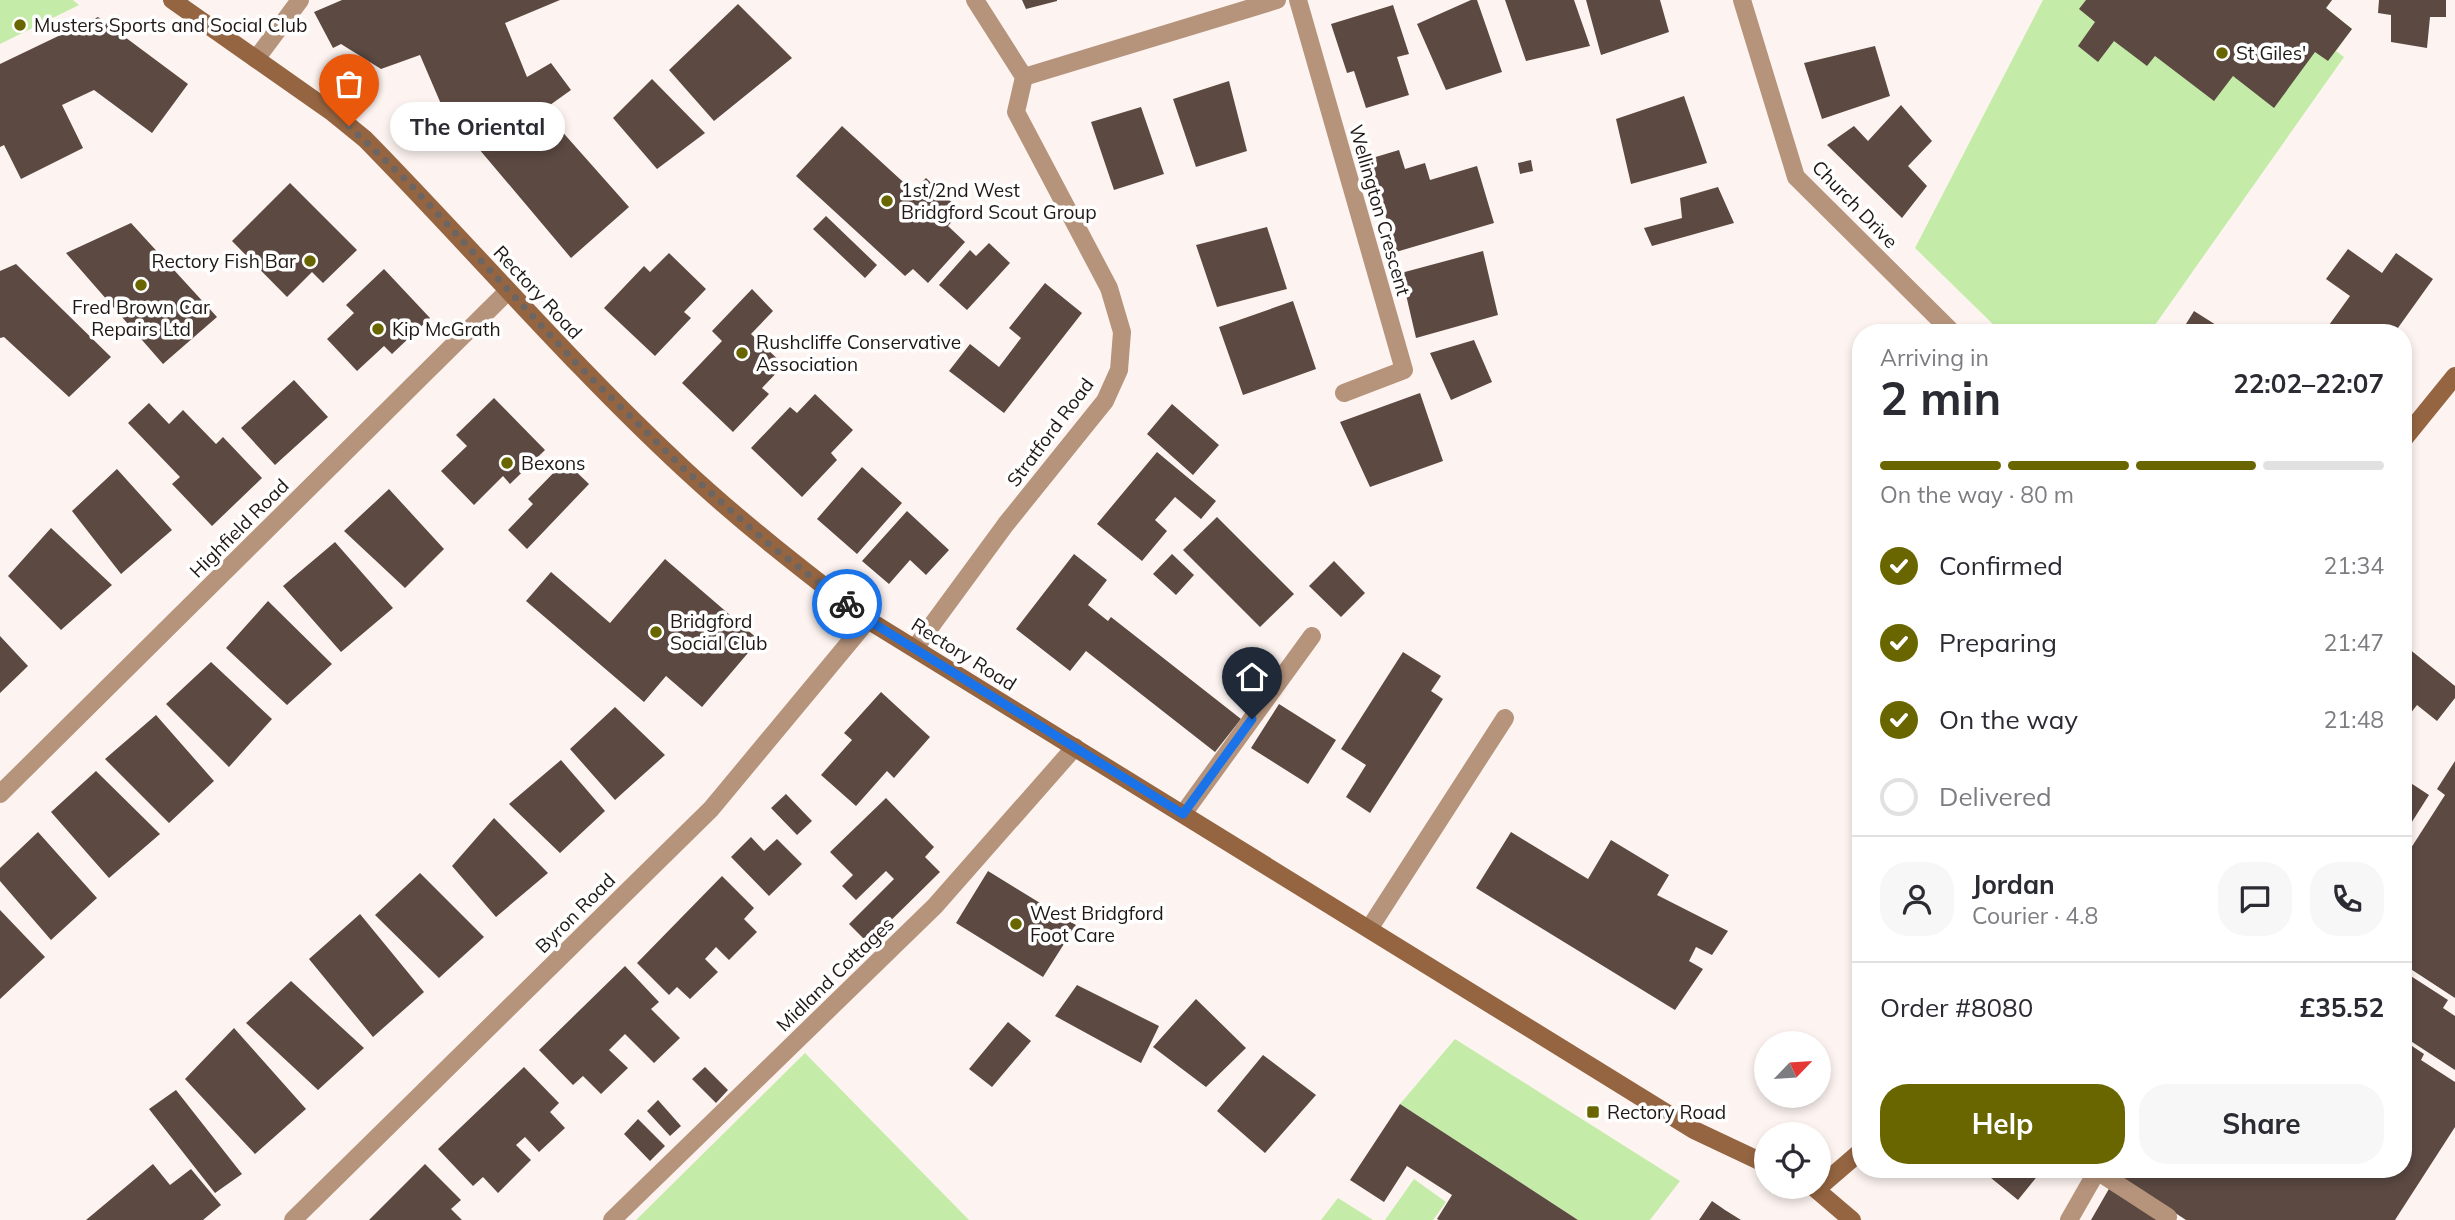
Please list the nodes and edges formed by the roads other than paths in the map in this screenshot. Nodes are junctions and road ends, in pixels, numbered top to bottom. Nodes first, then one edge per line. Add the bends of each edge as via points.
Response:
1 (172, 0) edge
2 (300, 0) edge
3 (975, 0) edge
4 (1277, 0) edge
5 (1298, 0) edge
6 (1742, 0) edge
7 (256, 59) junction
8 (1024, 78) junction
9 (508, 291) junction
10 (1944, 324) edge
11 (2455, 376) edge
12 (1344, 393) dead end
13 (2412, 429) edge
14 (868, 620) junction
15 (1312, 636) dead end
16 (915, 648) junction
17 (1505, 718) dead end
18 (1075, 747) junction
19 (0, 794) edge
20 (1183, 814) junction
21 (1369, 929) junction
22 (1754, 1158) edge
23 (1852, 1158) edge
24 (1831, 1175) edge
25 (2093, 1178) edge
26 (2108, 1178) edge
27 (1828, 1199) edge
28 (2168, 1217) dead end
29 (293, 1220) edge
30 (612, 1220) edge
31 (1852, 1220) edge
32 (2069, 1220) edge

1 - 7 street, Rectory Road
2 - 7 street
3 - 8 street
4 - 8 street
5 - 12 street, Wellington Crescent via 1404,370
6 - 10 street, Church Drive via 1796,177
7 - 9 street, Rectory Road via 365,139
8 - 16 street, Stratford Road via 1016,112 1109,288 1122,332 1119,369 1105,401
9 - 14 street, Rectory Road via 683,468 771,546
9 - 19 street, Highfield Road
11 - 13 street
14 - 16 street, Rectory Road
14 - 29 street, Byron Road via 711,809
15 - 20 street
16 - 18 street, Rectory Road
17 - 21 street
18 - 20 street, Rectory Road
18 - 30 street, Midland Cottages via 936,906
20 - 21 street, Rectory Road
21 - 22 street, Rectory Road via 1694,1130
23 - 24 street
25 - 32 street
26 - 28 street
27 - 31 street

